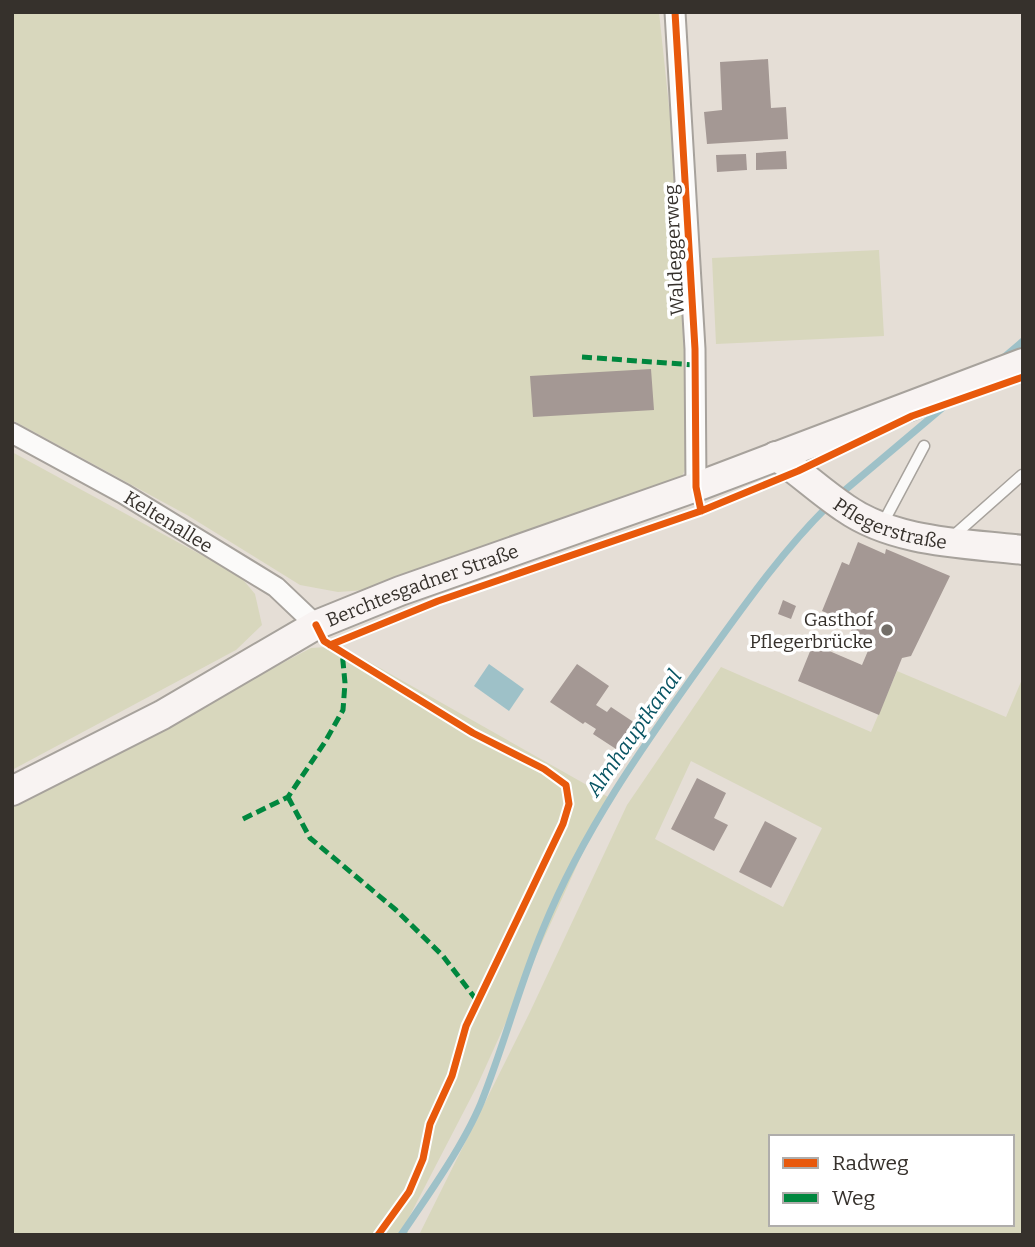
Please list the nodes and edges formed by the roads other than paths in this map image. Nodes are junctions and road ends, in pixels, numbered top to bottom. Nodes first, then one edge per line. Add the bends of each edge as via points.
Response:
1 (675, 12) edge
2 (1023, 363) edge
3 (12, 433) edge
4 (924, 446) dead end
5 (776, 456) junction
6 (1022, 475) edge
7 (696, 487) junction
8 (881, 527) junction
9 (948, 541) junction
10 (1023, 550) edge
11 (316, 625) junction
12 (12, 791) edge

1 - 7 street, Waldeggerweg via 695,349
2 - 5 main road, Berchtesgadner Straße
3 - 11 street, Keltenallee via 276,587
4 - 8 lane
5 - 7 main road, Berchtesgadner Straße
5 - 8 main road, Pflegerstraße via 836,501
6 - 9 lane
7 - 11 main road, Berchtesgadner Straße
8 - 9 main road, Pflegerstraße
9 - 10 main road, Pflegerstraße
11 - 12 main road, Berchtesgadner Straße via 162,715

